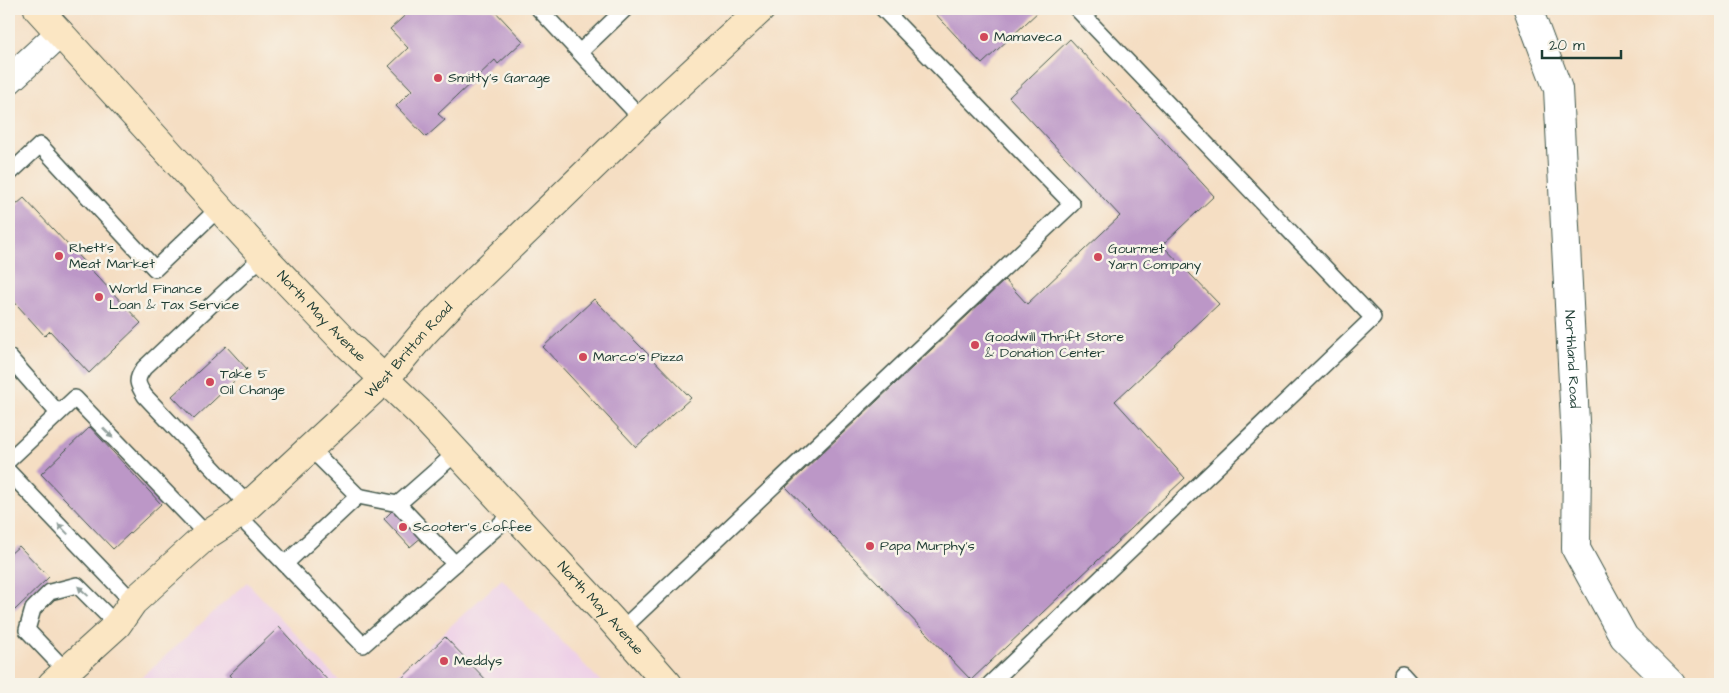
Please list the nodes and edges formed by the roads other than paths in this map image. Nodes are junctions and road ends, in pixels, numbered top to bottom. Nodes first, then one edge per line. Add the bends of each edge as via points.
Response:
1 (38, 9) edge
2 (539, 9) edge
3 (625, 9) edge
4 (761, 9) edge
5 (883, 9) edge
6 (1076, 9) edge
7 (1528, 9) edge
8 (60, 32) junction
9 (580, 52) junction
10 (9, 80) edge
11 (642, 119) junction
12 (9, 174) edge
13 (219, 208) junction
14 (263, 256) junction
15 (9, 357) edge
16 (384, 379) junction
17 (58, 413) junction
18 (310, 448) junction
19 (457, 452) junction
20 (9, 460) edge
21 (9, 472) edge
22 (358, 496) junction
23 (398, 504) junction
24 (243, 510) junction
25 (513, 513) junction
26 (207, 535) junction
27 (285, 564) junction
28 (455, 564) junction
29 (133, 602) junction
30 (117, 626) junction
31 (621, 630) junction
32 (59, 678) edge
33 (668, 684) edge
34 (990, 684) edge
35 (1671, 684) edge

1 - 8 main road, North May Avenue
2 - 9 lane
3 - 9 lane
4 - 11 main road, West Britton Road
5 - 31 lane via 1072,204
6 - 34 lane via 1373,318
7 - 35 street, Northland Road via 1558,89 1577,461 1576,549 1624,637
8 - 10 street
8 - 13 main road, North May Avenue
9 - 11 lane
11 - 16 main road, West Britton Road via 456,299
12 - 13 lane via 40,145 155,269
13 - 14 main road, North May Avenue
14 - 16 main road, North May Avenue
14 - 24 lane via 138,376 138,386 145,396
15 - 17 lane
16 - 18 main road, West Britton Road
16 - 19 main road, North May Avenue
17 - 20 lane
17 -> 26 lane via 75,398
18 - 22 lane
18 - 24 main road, West Britton Road
19 - 23 lane
19 - 25 main road, North May Avenue
29 -> 21 lane
22 - 23 lane
22 - 27 lane
23 - 28 lane
24 - 26 main road, West Britton Road
24 - 27 lane
25 - 28 lane
25 - 31 main road, North May Avenue
26 - 29 main road, West Britton Road
27 - 28 lane via 363,645
29 - 30 main road, West Britton Road
30 - 32 main road, West Britton Road
30 -> 32 lane via 77,585 50,592 33,609 27,630
31 - 33 main road, North May Avenue

